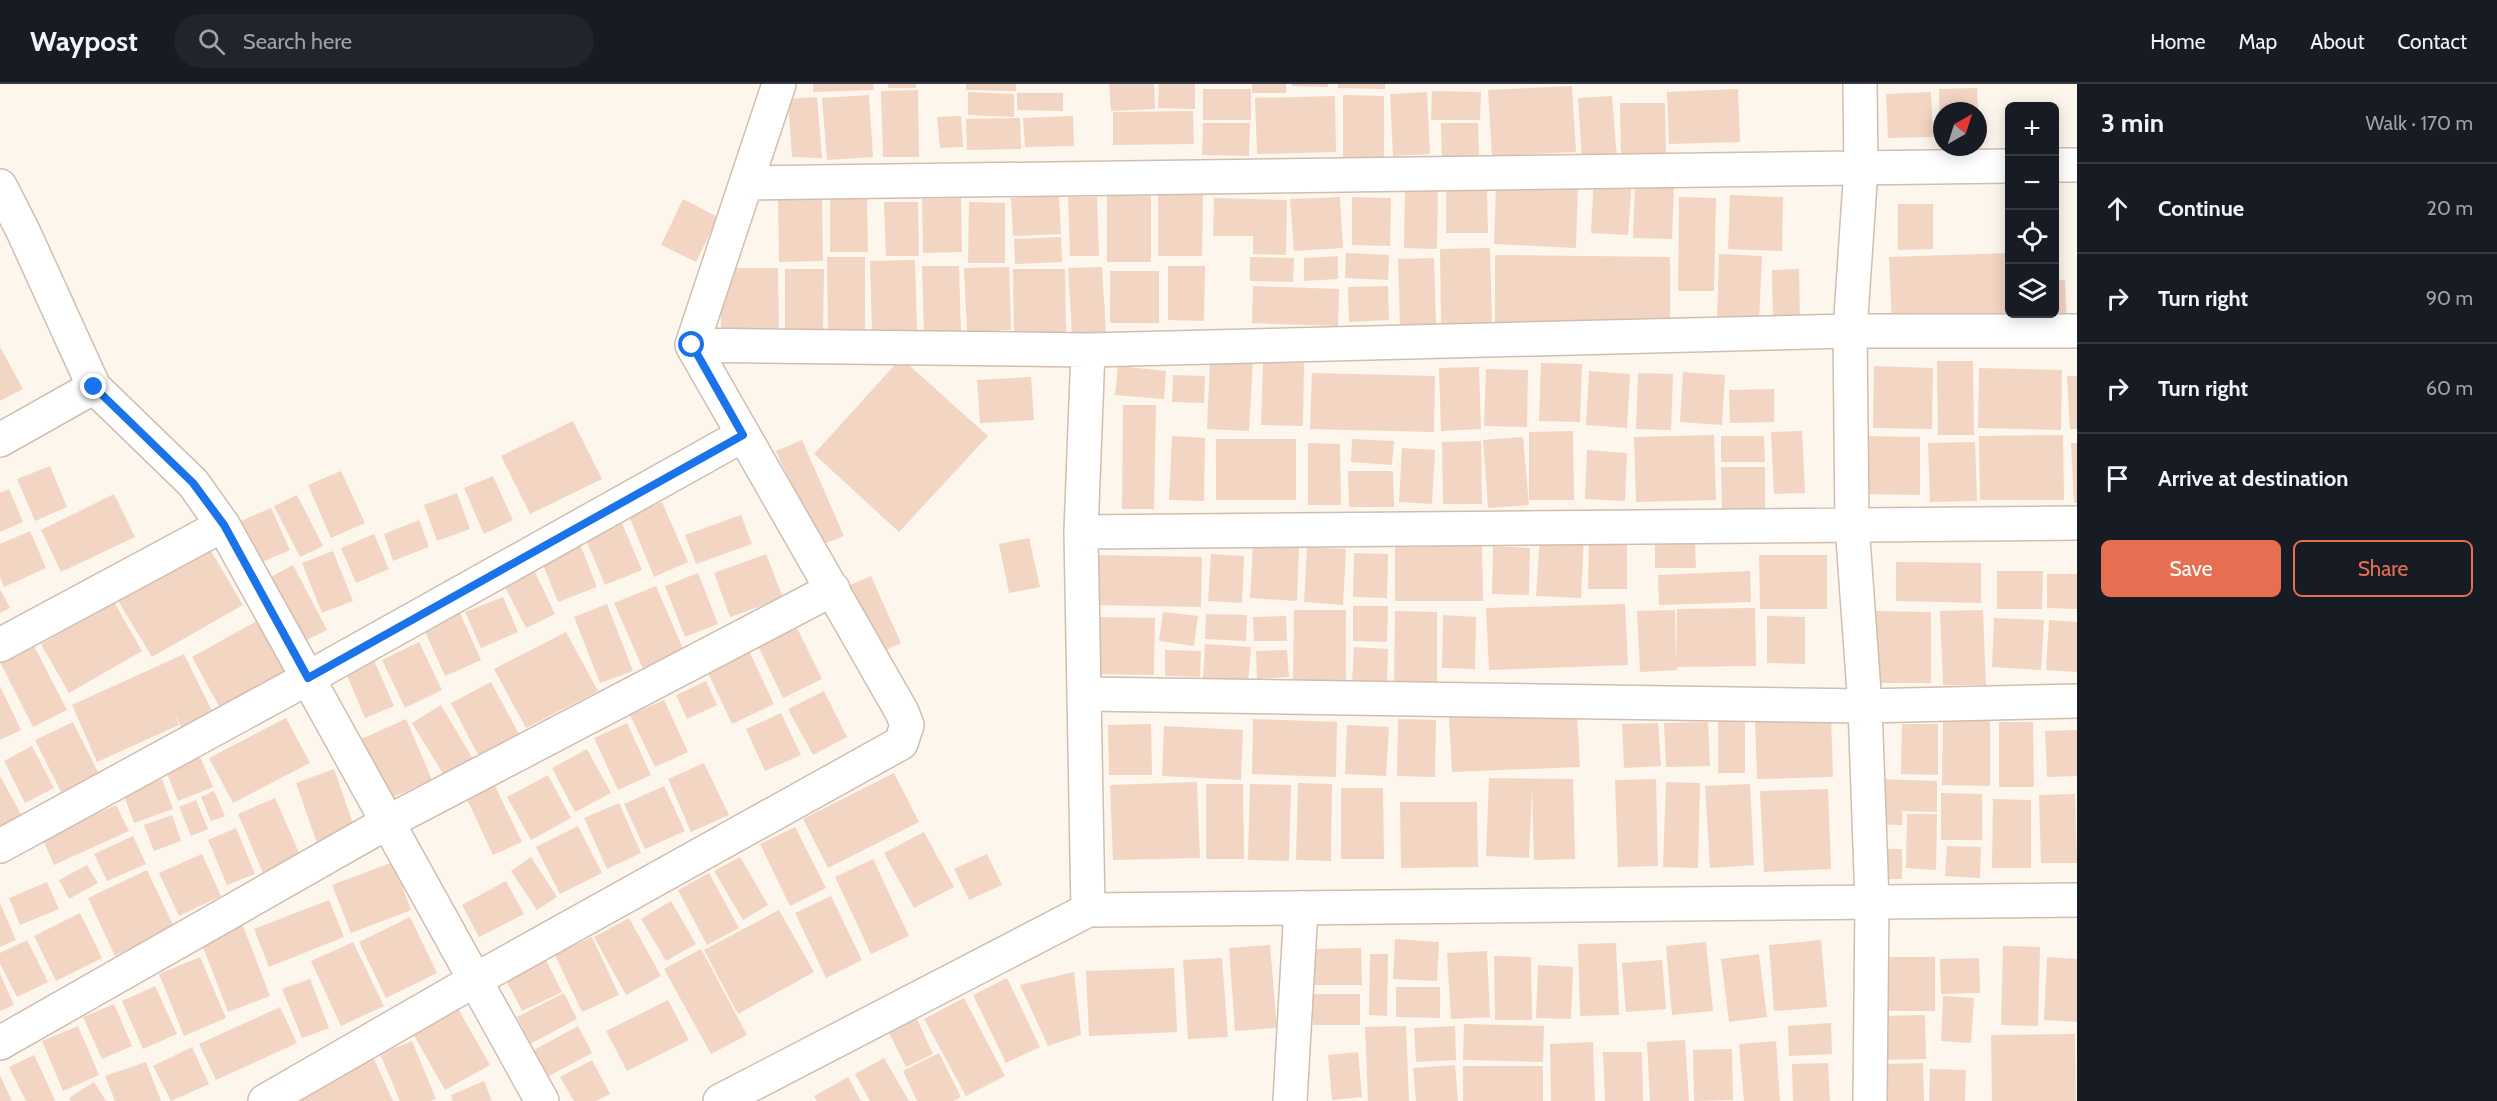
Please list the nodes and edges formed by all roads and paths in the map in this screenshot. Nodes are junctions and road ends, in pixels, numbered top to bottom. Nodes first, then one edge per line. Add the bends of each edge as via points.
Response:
1 (779, 84) edge
2 (1860, 84) edge
3 (2059, 165) edge
4 (2077, 165) edge
5 (2005, 166) edge
6 (1861, 168) junction
7 (747, 183) junction
8 (0, 186) edge
9 (12, 237) edge
10 (2077, 331) edge
11 (1850, 332) junction
12 (692, 345) junction
13 (1088, 350) junction
14 (94, 387) junction
15 (743, 435) junction
16 (0, 440) edge
17 (2077, 523) edge
18 (224, 525) junction
19 (1851, 525) junction
20 (1081, 532) junction
21 (833, 589) junction
22 (0, 645) edge
23 (308, 678) junction
24 (1086, 694) junction
25 (2077, 701) edge
26 (1865, 706) junction
27 (388, 822) junction
28 (0, 846) edge
29 (2077, 900) edge
30 (1872, 901) junction
31 (1300, 908) junction
32 (1088, 910) junction
33 (475, 980) junction
34 (0, 1043) edge
35 (265, 1101) edge
36 (542, 1101) edge
37 (720, 1101) edge
38 (1290, 1101) edge
39 (1870, 1101) edge

1 - 7 street
2 - 6 street
3 - 4 street
5 - 6 street
6 - 7 street
6 - 11 street
7 - 12 street
8 - 9 street
9 - 14 street
10 - 11 street
11 - 13 street
11 - 19 street
12 - 13 street
12 - 15 street
13 - 20 street
14 - 16 street
14 - 18 street via 193,483
15 - 21 street
15 - 23 street
17 - 19 street
18 - 22 street
18 - 23 street
19 - 20 street
19 - 26 street
20 - 24 street
21 - 27 street
21 - 33 street via 902,712 907,725 901,743
23 - 27 street
23 - 28 street
24 - 26 street
24 - 32 street
25 - 26 street
26 - 30 street
27 - 33 street
27 - 34 street
29 - 30 street
30 - 31 street
30 - 39 street
31 - 32 street
31 - 38 street
32 - 37 street
33 - 35 street
33 - 36 street

